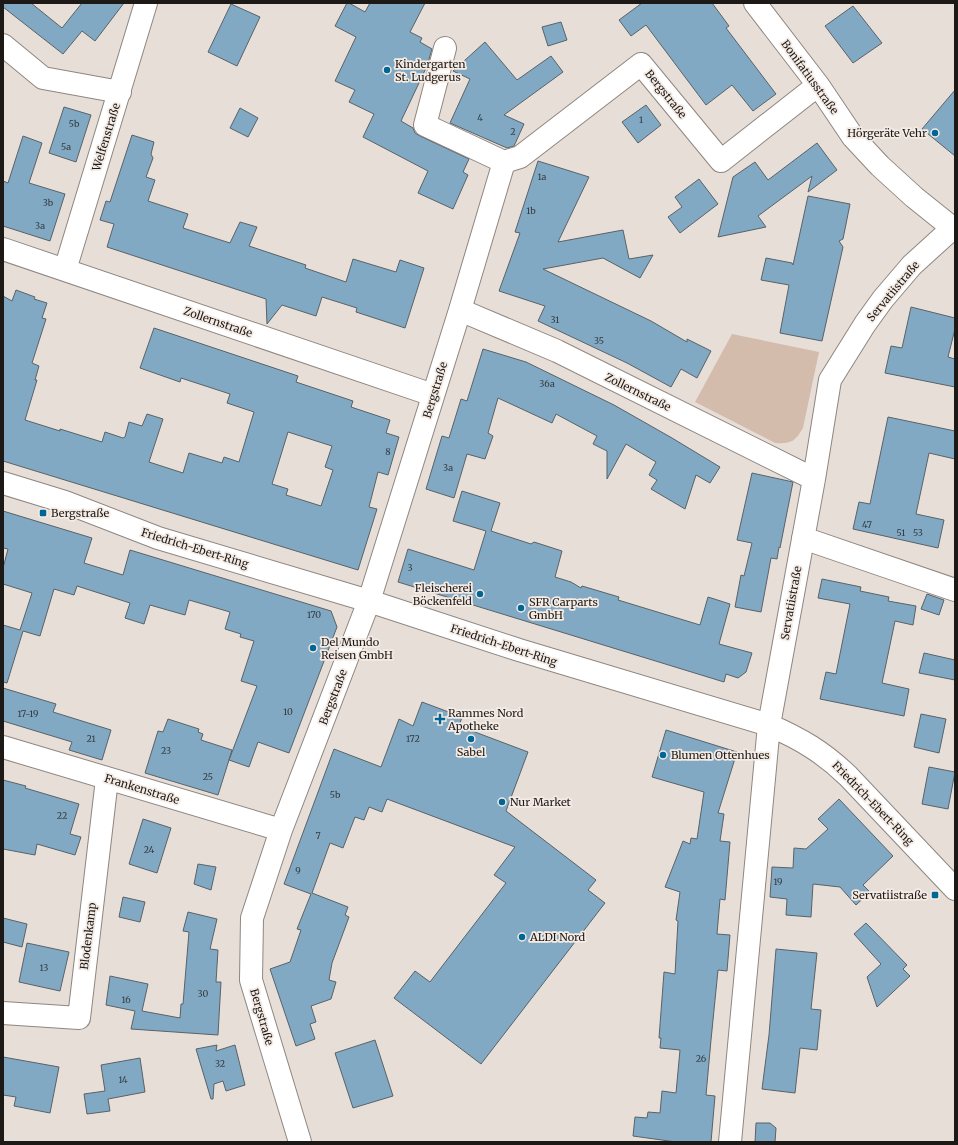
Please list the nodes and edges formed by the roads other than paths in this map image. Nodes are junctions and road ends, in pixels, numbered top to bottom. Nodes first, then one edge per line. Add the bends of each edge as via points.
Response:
1 (146, 3) edge
2 (755, 3) edge
3 (3, 45) edge
4 (445, 48) dead end
5 (818, 85) junction
6 (120, 92) junction
7 (504, 162) junction
8 (954, 228) edge
9 (3, 249) edge
10 (65, 270) junction
11 (460, 310) junction
12 (433, 395) junction
13 (814, 479) junction
14 (3, 483) edge
15 (803, 538) junction
16 (955, 590) edge
17 (370, 601) junction
18 (769, 726) junction
19 (3, 747) edge
20 (107, 779) junction
21 (281, 830) junction
22 (955, 889) edge
23 (3, 1013) edge
24 (300, 1142) edge
25 (730, 1142) edge

1 - 6 street, Welfenstraße
2 - 5 street, Bonifatiusstraße
3 - 6 street via 43,78
4 - 7 street via 425,125
5 - 7 street, Bergstraße via 721,161 641,64 520,157
5 - 8 street, Bonifatiusstraße via 853,137 880,166
6 - 10 street, Welfenstraße
7 - 11 street, Bergstraße
8 - 13 street, Servatiistraße via 912,265 883,299 830,380
9 - 10 street, Zollernstraße
10 - 12 street, Zollernstraße
11 - 12 street, Bergstraße
11 - 13 street, Zollernstraße via 557,351
12 - 17 street, Bergstraße
13 - 15 street, Servatiistraße
14 - 17 street, Friedrich-Ebert-Ring via 65,502 158,538
15 - 16 street
15 - 18 street, Servatiistraße
17 - 18 street, Friedrich-Ebert-Ring via 519,650
17 - 21 street, Bergstraße
18 - 22 street, Friedrich-Ebert-Ring via 795,737 834,762
18 - 25 street, Servatiistraße
19 - 20 street, Frankenstraße
20 - 21 street, Frankenstraße
20 - 23 street, Blodenkamp via 79,1018
21 - 24 street, Bergstraße via 252,918 251,980

